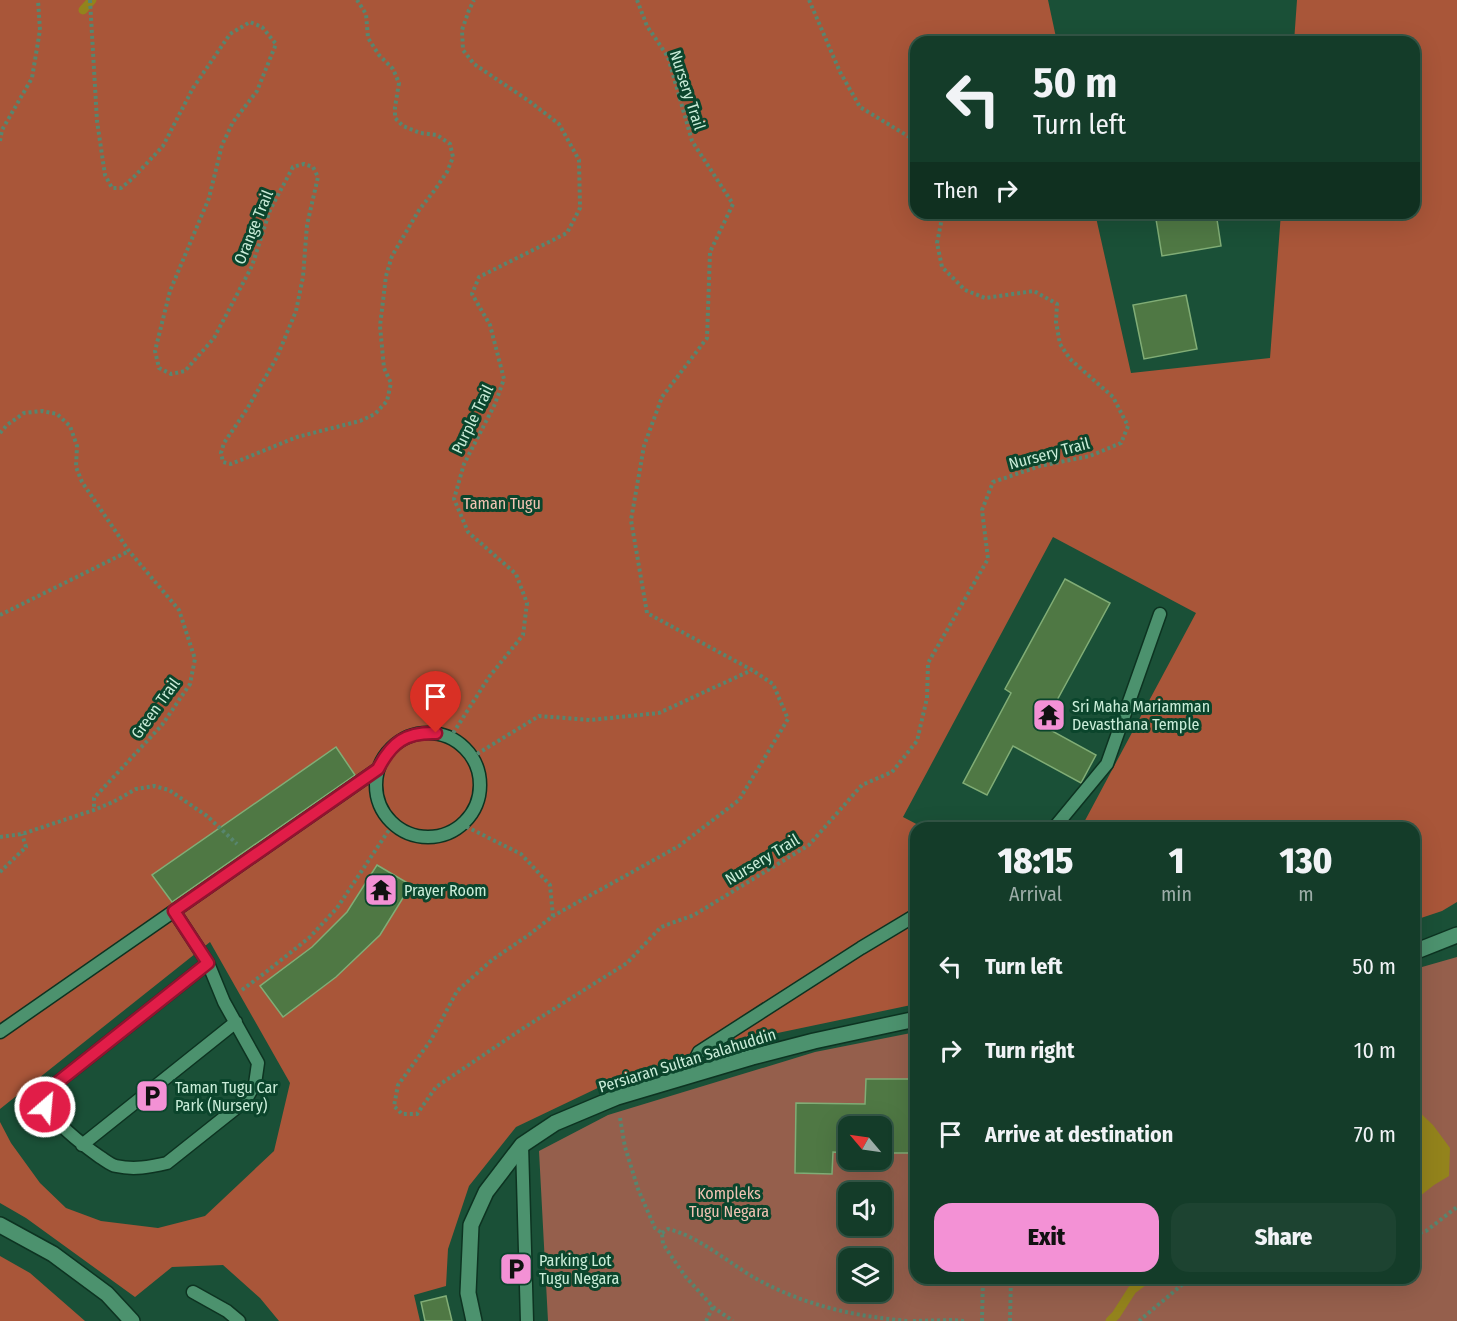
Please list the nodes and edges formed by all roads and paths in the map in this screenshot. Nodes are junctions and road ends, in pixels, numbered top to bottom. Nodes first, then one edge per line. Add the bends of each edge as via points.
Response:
1 (38, 0) edge
2 (90, 0) edge
3 (357, 0) edge
4 (474, 0) edge
5 (637, 0) edge
6 (809, 0) edge
7 (910, 137) edge
8 (0, 141) edge
9 (942, 219) edge
10 (0, 433) edge
11 (129, 551) junction
12 (1160, 614) dead end
13 (0, 615) edge
14 (752, 670) junction
15 (450, 738) junction
16 (472, 757) junction
17 (378, 769) junction
18 (94, 810) junction
19 (1059, 822) edge
20 (393, 824) junction
21 (461, 825) junction
22 (22, 834) junction
23 (0, 837) edge
24 (248, 860) junction
25 (0, 872) edge
26 (174, 911) junction
27 (553, 916) junction
28 (910, 919) edge
29 (1457, 935) edge
30 (1420, 950) edge
31 (208, 963) junction
32 (224, 1002) junction
33 (910, 1020) edge
34 (236, 1022) junction
35 (0, 1032) edge
36 (687, 1076) junction
37 (617, 1097) junction
38 (82, 1145) junction
39 (522, 1145) junction
40 (1457, 1207) edge
41 (0, 1225) edge
42 (662, 1233) junction
43 (1420, 1233) edge
44 (983, 1284) edge
45 (1011, 1284) edge
46 (1183, 1284) edge
47 (192, 1292) dead end
48 (713, 1307) junction
49 (132, 1321) edge
50 (239, 1321) edge
51 (474, 1321) edge
52 (526, 1321) edge
53 (706, 1321) edge
54 (733, 1321) edge
55 (910, 1321) edge
56 (965, 1321) edge
57 (982, 1321) edge
58 (1010, 1321) edge
59 (1139, 1321) edge

1 - 8 path via 40,30 32,78 2,130
2 - 3 path, Orange Trail via 97,121 105,175 112,188 121,188 132,179 163,146 193,88 230,34 250,22 262,27 276,44 257,91 233,122 222,145 209,198 170,291 155,351 159,368 171,374 185,371 214,338 252,266 270,210 293,167 304,164 313,168 318,177 307,225 296,311 277,357 224,443 223,462 231,464 297,437 360,421 375,414 387,400 391,383 384,368 380,326 386,276 392,256 453,157 450,144 437,135 420,133 395,118 399,83 393,69 368,38 366,14
4 - 15 path, Purple Trail via 462,30 463,50 474,64 559,124 579,160 580,207 567,233 479,277 472,294 490,325 504,379 464,464 454,499 468,532 516,574 527,603 523,634 489,677
5 - 14 path, Nursery Trail via 647,26 668,57 692,141 733,204 710,252 707,338 662,397 644,446 631,520 647,613
6 - 7 path via 860,107
9 - 27 path, Nursery Trail via 937,243 942,267 965,290 985,298 1034,291 1057,304 1060,344 1070,359 1113,397 1128,426 1121,443 1090,456 1040,466 993,482 982,510 988,559 928,663 927,698 917,741 892,772 862,785 809,845 694,915 661,927 627,963 436,1087 417,1114 402,1114 394,1106 398,1085 431,1040 457,991
10 - 11 path, Green Trail via 24,413 57,414 70,426 82,482
11 - 13 path
11 - 18 path, Green Trail via 179,610 195,659 190,684 162,725 94,798
12 - 19 lane via 1107,764
14 - 16 path via 660,713 590,720 539,716
14 - 27 path, Nursery Trail via 773,684 788,718 739,800 679,846
15 - 16 lane
15 - 17 lane via 436,733 407,737 385,756
16 - 21 lane via 478,770 477,800
17 - 20 lane via 378,798
17 - 24 lane
18 - 22 path
18 - 24 path via 136,789 154,786 169,790 207,816
20 - 21 lane via 405,832 434,837
20 - 32 path via 338,908 310,937
21 - 27 path via 521,854 550,885
22 - 23 path
22 - 25 path via 26,848
24 - 26 lane
26 - 31 lane
26 - 35 lane
28 - 36 lane via 699,1052
29 - 30 street
31 - 32 lane
31 - 38 lane via 48,1090 45,1107
32 - 34 lane
33 - 36 street, Persiaran Sultan Salahuddin via 814,1041
34 - 38 lane
34 - 38 lane via 258,1064 255,1084 245,1101 167,1163 136,1168 114,1166
36 - 37 street, Persiaran Sultan Salahuddin
37 - 39 street, Persiaran Sultan Salahuddin via 555,1123
37 - 42 path via 625,1147 638,1189 655,1228
39 - 51 street, Persiaran Sultan Salahuddin via 486,1192 471,1225 468,1293
39 - 52 lane
40 - 43 path
41 - 49 street via 53,1254 107,1294
42 - 48 path via 663,1244 685,1276
42 - 55 path via 675,1231 693,1239 754,1277 819,1306 872,1318
44 - 57 path
45 - 58 path
46 - 59 path
47 - 50 lane
48 - 53 path
48 - 54 path
55 - 56 path

